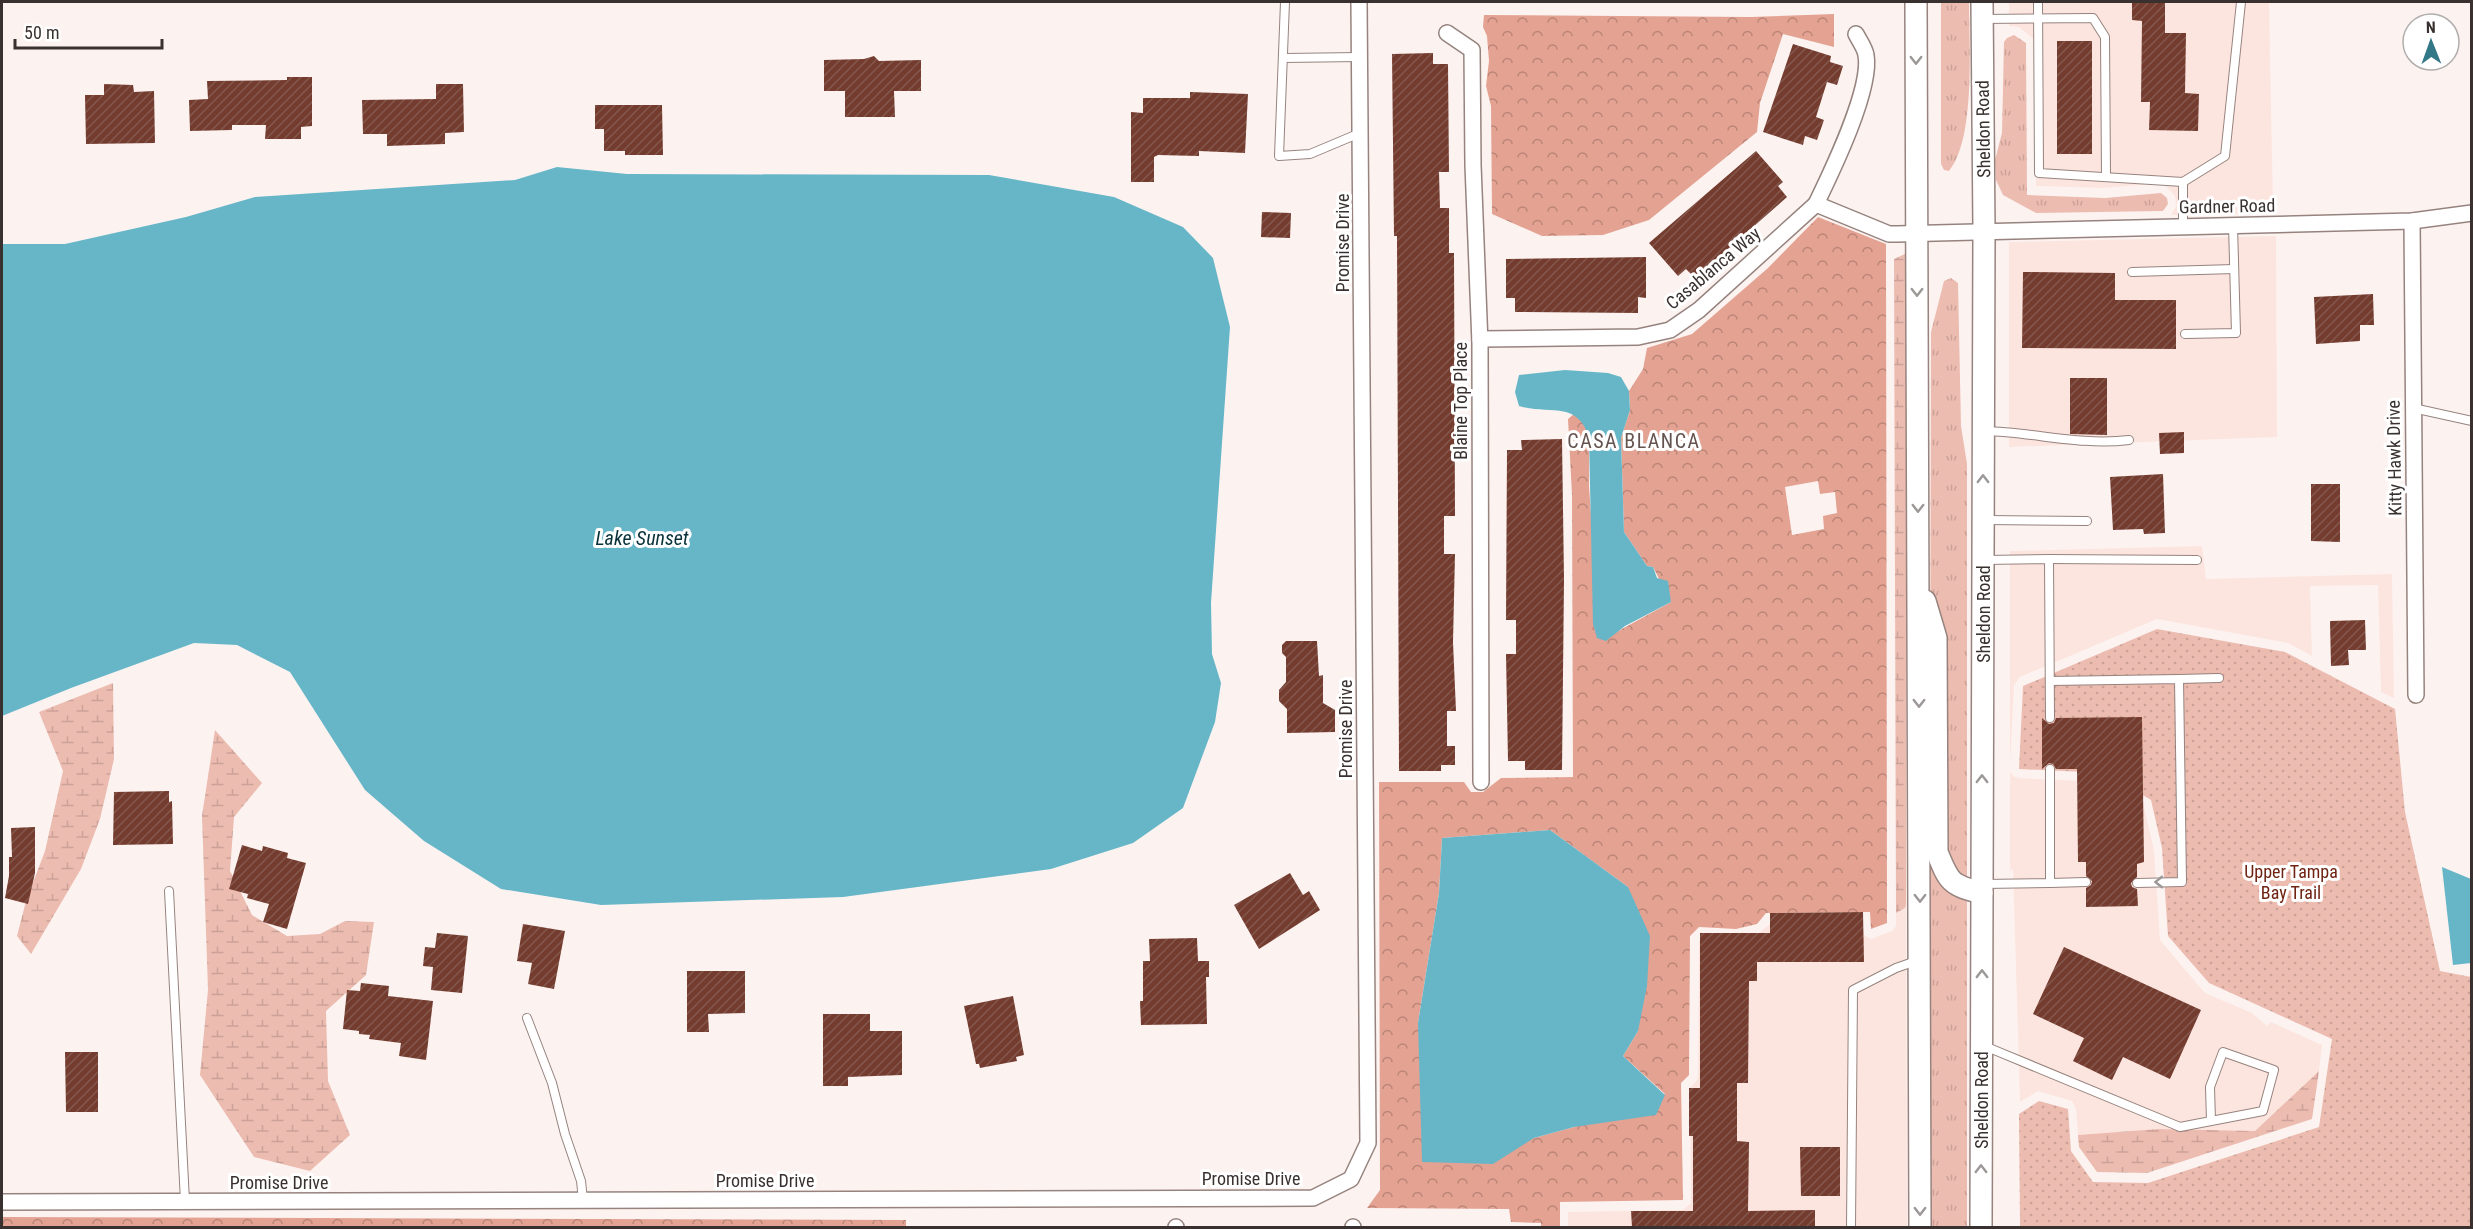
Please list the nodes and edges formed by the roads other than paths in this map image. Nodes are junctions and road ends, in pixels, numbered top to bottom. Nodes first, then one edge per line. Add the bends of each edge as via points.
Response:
1 (1285, 2) edge
2 (1359, 2) edge
3 (1916, 2) edge
4 (2038, 2) edge
5 (2241, 2) edge
6 (1982, 10) edge
7 (2038, 18) junction
8 (1447, 33) dead end
9 (1856, 34) dead end
10 (1360, 57) junction
11 (1283, 58) junction
12 (1360, 133) junction
13 (2106, 177) junction
14 (2183, 182) junction
15 (1816, 204) junction
16 (2472, 213) edge
17 (2412, 221) junction
18 (2233, 225) junction
19 (2182, 226) junction
20 (1984, 231) junction
21 (1917, 233) junction
22 (2234, 269) junction
23 (2132, 272) dead end
24 (2185, 334) dead end
25 (1480, 339) junction
26 (2413, 408) junction
27 (2472, 421) edge
28 (1983, 431) junction
29 (2129, 440) dead end
30 (1983, 520) junction
31 (2087, 521) dead end
32 (1983, 560) junction
33 (2049, 560) junction
34 (2197, 560) dead end
35 (1918, 580) junction
36 (2219, 678) dead end
37 (2179, 679) junction
38 (2050, 681) junction
39 (2416, 695) dead end
40 (2050, 718) dead end
41 (2050, 769) dead end
42 (1481, 782) dead end
43 (2086, 882) dead end
44 (2050, 883) junction
45 (2137, 883) dead end
46 (1982, 889) junction
47 (169, 891) dead end
48 (1920, 960) junction
49 (527, 1018) dead end
50 (1982, 1045) junction
51 (2211, 1121) junction
52 (582, 1200) junction
53 (2, 1202) edge
54 (185, 1202) junction
55 (1851, 1227) edge
56 (1920, 1227) edge
57 (1981, 1227) edge

1 - 11 lane
2 - 10 street, Promise Drive
3 -> 21 main road
4 - 7 lane
5 - 14 lane via 2225,156
6 - 7 lane
6 - 20 main road, Sheldon Road
7 - 13 lane via 2093,18 2105,37
7 - 13 lane via 2039,173
8 - 25 street, Blaine Top Place via 1472,50
9 - 15 street, Casablanca Way via 1866,54 1863,89 1838,159
10 - 11 lane
10 - 12 street, Promise Drive
11 - 12 lane via 1279,156 1310,154
12 - 52 street, Promise Drive via 1368,1143 1351,1179 1313,1197
13 - 14 lane
14 - 19 lane
15 - 21 street via 1889,234
15 - 25 street, Casablanca Way via 1699,310 1670,330 1638,337
16 - 17 street, Gardner Road
17 - 18 street, Gardner Road
17 - 26 street, Kitty Hawk Drive
18 - 19 street, Gardner Road
18 - 22 lane
19 - 20 street, Gardner Road
20 - 21 street
20 - 28 main road, Sheldon Road
21 -> 35 main road
22 - 23 lane
22 - 24 lane via 2236,333
25 - 42 street, Blaine Top Place
26 - 27 lane
26 - 39 street, Kitty Hawk Drive
28 - 29 lane via 2077,441
30 -> 28 main road, Sheldon Road
30 - 31 lane
30 - 32 main road, Sheldon Road
32 - 33 lane
46 -> 32 main road, Sheldon Road
33 - 34 lane
33 - 38 lane
35 - 46 main road via 1936,638 1937,852 1948,879 1962,888
35 -> 48 main road
36 - 37 lane
37 - 38 lane
37 -> 45 lane via 2181,882
38 - 40 lane
41 - 44 lane
43 - 44 lane
44 - 46 lane
50 -> 46 main road, Sheldon Road
47 - 54 lane
48 - 55 lane via 1853,990
48 -> 56 main road
49 - 52 lane via 552,1083 581,1181
50 - 51 lane via 2180,1127
57 -> 50 main road, Sheldon Road
51 - 51 lane via 2210,1087 2223,1052 2274,1070 2263,1111
52 - 54 street, Promise Drive
53 - 54 street, Promise Drive

